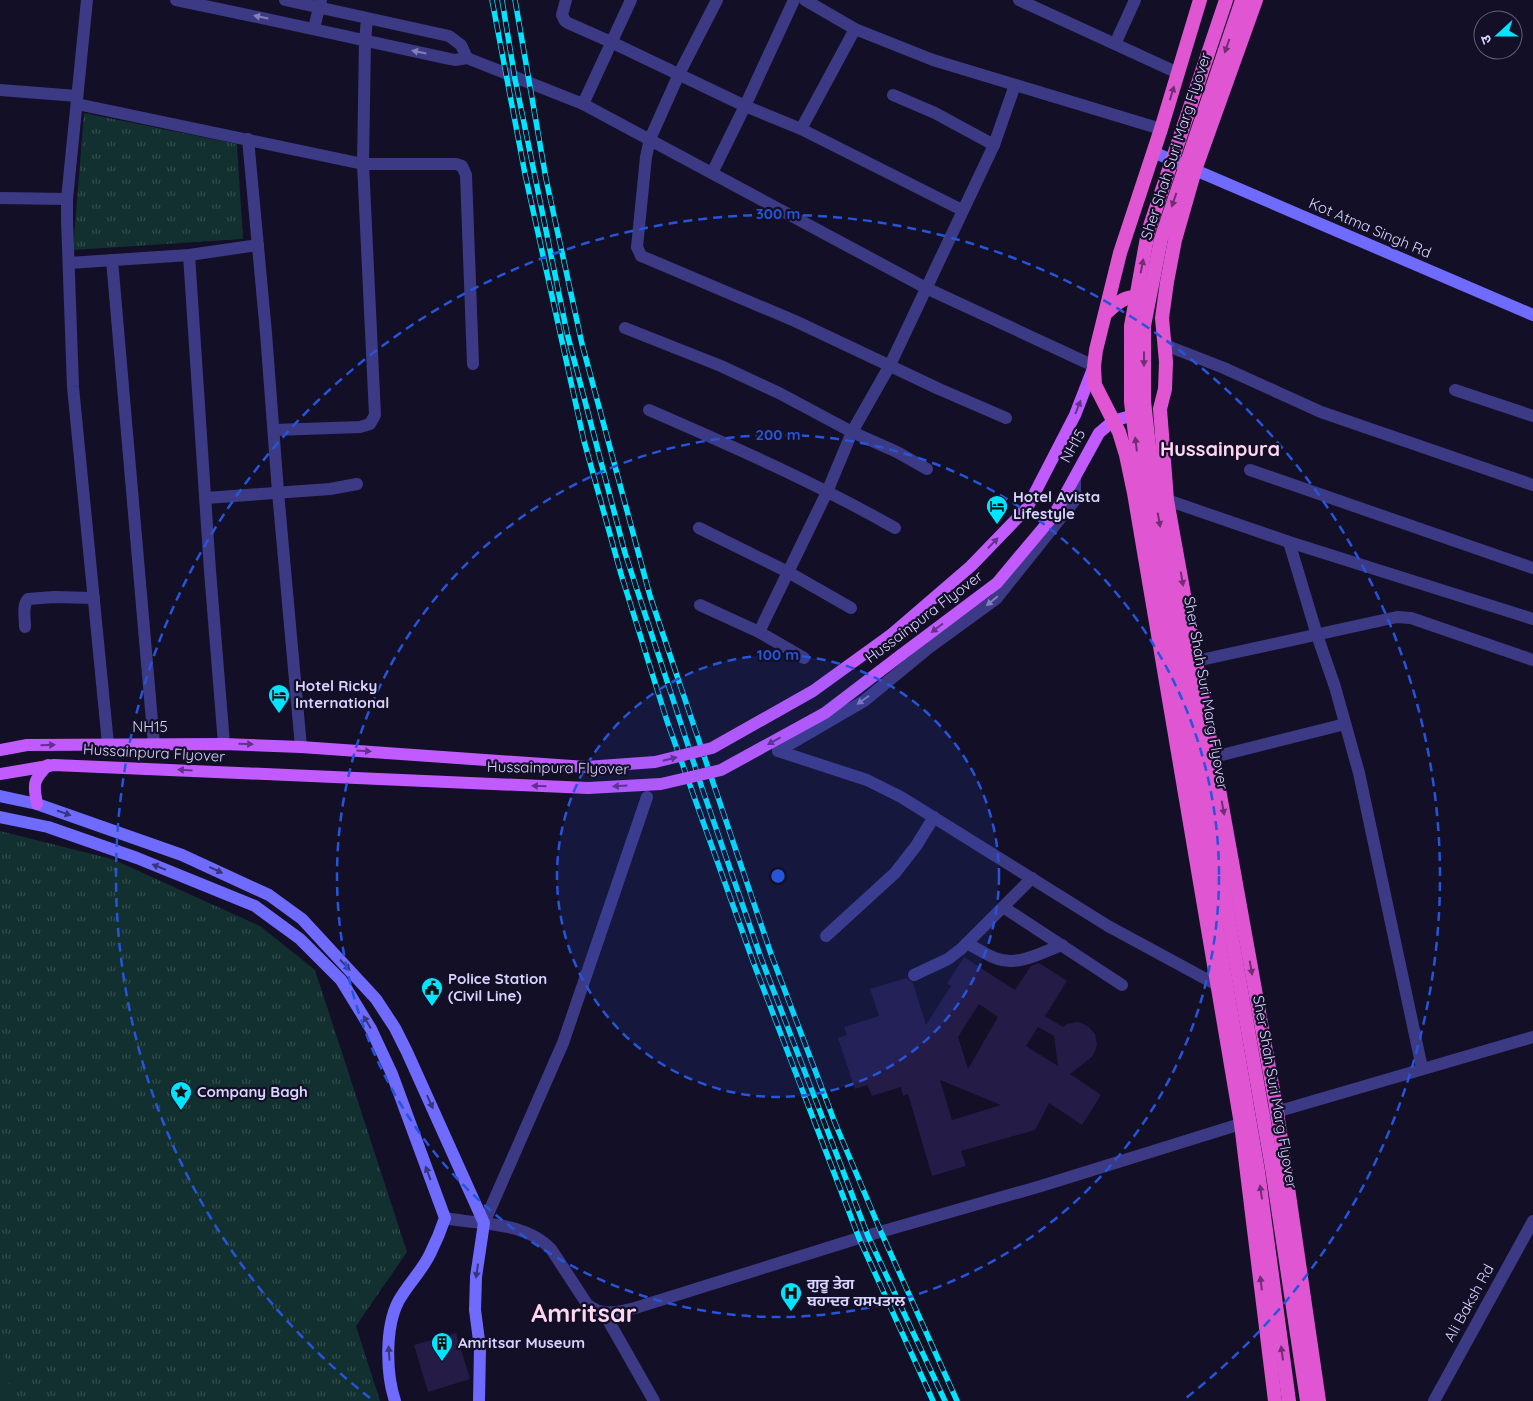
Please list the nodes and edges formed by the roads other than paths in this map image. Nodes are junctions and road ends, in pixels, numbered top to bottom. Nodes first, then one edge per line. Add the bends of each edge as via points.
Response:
1 (87, 0) edge
2 (176, 0) edge
3 (285, 0) edge
4 (566, 0) edge
5 (631, 0) edge
6 (717, 0) edge
7 (794, 0) edge
8 (805, 0) edge
9 (1020, 0) edge
10 (1135, 0) edge
11 (1200, 0) edge
12 (1226, 0) edge
13 (1242, 0) edge
14 (1256, 0) edge
15 (320, 4) edge
16 (367, 19) junction
17 (314, 28) junction
18 (855, 28) junction
19 (365, 41) junction
20 (611, 42) junction
21 (1115, 44) junction
22 (467, 58) junction
23 (1178, 73) junction
24 (680, 74) junction
25 (1015, 85) junction
26 (0, 90) edge
27 (893, 95) dead end
28 (77, 100) junction
29 (583, 104) junction
30 (745, 106) junction
31 (801, 129) junction
32 (1162, 129) junction
33 (248, 139) junction
34 (650, 139) junction
35 (994, 145) junction
36 (1153, 152) junction
37 (363, 164) junction
38 (1195, 170) junction
39 (712, 173) junction
40 (0, 198) edge
41 (67, 199) junction
42 (962, 210) junction
43 (258, 245) junction
44 (188, 255) junction
45 (112, 260) junction
46 (69, 263) junction
47 (926, 288) junction
48 (1106, 313) junction
49 (1533, 315) edge
50 (1162, 318) junction
51 (625, 328) dead end
52 (1165, 345) junction
53 (473, 364) dead end
54 (890, 365) junction
55 (1094, 366) junction
56 (1455, 390) dead end
57 (1160, 409) junction
58 (649, 410) dead end
59 (1533, 416) edge
60 (1006, 418) dead end
61 (1120, 419) junction
62 (274, 430) junction
63 (852, 432) junction
64 (927, 469) dead end
65 (1250, 470) dead end
66 (1075, 478) junction
67 (357, 484) dead end
68 (1533, 485) edge
69 (278, 492) junction
70 (827, 492) junction
71 (206, 498) junction
72 (1168, 500) junction
73 (700, 528) dead end
74 (895, 528) dead end
75 (1289, 542) junction
76 (1533, 568) edge
77 (788, 572) junction
78 (94, 598) junction
79 (700, 605) dead end
80 (851, 608) dead end
81 (1533, 619) edge
82 (25, 627) dead end
83 (758, 632) junction
84 (1316, 635) junction
85 (804, 658) dead end
86 (1533, 660) edge
87 (1196, 661) junction
88 (1345, 724) junction
89 (108, 744) junction
90 (154, 744) junction
91 (224, 744) junction
92 (301, 747) junction
93 (0, 750) edge
94 (1214, 757) junction
95 (48, 765) junction
96 (0, 774) edge
97 (0, 796) edge
98 (647, 797) dead end
99 (37, 804) junction
100 (934, 817) junction
101 (0, 818) edge
102 (1032, 878) junction
103 (1003, 906) junction
104 (826, 936) dead end
105 (968, 943) junction
106 (1062, 945) junction
107 (914, 975) dead end
108 (1122, 985) dead end
109 (1217, 985) junction
110 (1533, 1037) edge
111 (1422, 1068) junction
112 (1277, 1112) junction
113 (1241, 1124) junction
114 (446, 1218) junction
115 (1533, 1221) edge
116 (484, 1223) junction
117 (604, 1313) junction
118 (395, 1401) edge
119 (479, 1401) edge
120 (654, 1401) edge
121 (1275, 1401) edge
122 (1289, 1401) edge
123 (1307, 1401) edge
124 (1319, 1401) edge
125 (1434, 1401) edge

1 - 28 street
17 -> 2 street
3 - 15 street
4 - 20 street via 562,15 565,21
5 - 20 street
6 - 24 street
7 - 30 street
8 - 18 street
9 - 21 street
10 - 21 street
11 - 23 highway
122 -> 12 highway, Sher Shah Suri Marg Flyover, bridge via 1258,1171 1142,491 1131,402 1131,326 1148,232
13 -> 123 highway, Sher Shah Suri Marg Flyover, bridge via 1161,238 1144,326 1144,401 1154,491 1272,1168
14 - 38 highway
15 - 16 street
15 - 17 street
16 - 19 street
16 - 22 street via 449,36 461,45
17 - 19 street
18 - 25 street via 933,60
18 - 31 street
22 -> 19 street via 455,60
19 - 37 street
20 - 24 street
20 - 29 street
21 - 23 street
22 - 29 street
32 -> 23 highway
24 - 30 street
24 - 34 street
25 - 32 street
25 - 35 street
26 - 28 street
27 - 35 street via 935,113
28 - 33 street
28 - 41 street
29 - 34 street
30 - 31 street
30 - 39 street
31 - 42 street
32 - 36 highway
33 - 37 street
33 - 43 street
34 - 39 street
34 - 54 street via 637,247 641,256
35 - 42 street
36 - 38 main road, Kot Atma Singh Rd
36 - 48 highway via 1120,253
37 - 53 street via 456,164 464,168
37 - 62 street via 375,415 370,424 360,427
38 - 49 main road, Kot Atma Singh Rd
38 - 50 highway via 1175,240
39 - 47 street
40 - 41 street
41 - 46 street
42 - 47 street
43 - 44 street
43 - 62 street
44 - 45 street
44 - 71 street
45 - 46 street
45 - 90 street
46 - 78 street via 73,387
47 - 54 street
47 - 55 street
48 - 50 highway via 1122,299 1137,297 1152,302
48 - 55 highway
50 - 52 highway
51 - 63 street via 721,366
52 - 57 highway via 1165,389
52 - 68 street via 1321,412
54 - 60 street
54 - 63 street
55 - 61 highway via 1095,385 1107,408
92 -> 55 main road, Hussainpura Flyover, bridge via 586,767 655,762 712,748 813,690 892,634 972,566 1026,508 1075,415
56 - 59 street
57 - 61 highway via 1148,417
57 - 72 highway
58 - 70 street via 744,451
61 - 66 main road, NH15 via 1099,433
61 - 109 highway via 1119,432 1134,493
62 - 69 street
63 - 64 street
63 - 70 street
65 - 76 street
66 -> 95 main road, Hussainpura Flyover, bridge via 1054,515 997,583 825,713 720,770 661,784 588,788
66 -> 100 street via 1075,500 996,599 864,701 778,751 867,780
67 - 69 street
69 - 71 street
69 - 92 street
70 - 74 street
70 - 77 street
71 - 91 street
72 - 75 street
72 -> 87 highway
73 - 77 street
75 - 81 street
75 - 84 street
77 - 80 street
77 - 83 street
78 - 82 street via 28,599 24,609
78 - 89 street
79 - 83 street
83 - 85 street
84 - 86 street via 1385,619 1411,618
84 - 87 street
84 - 88 street
87 - 94 highway
88 - 94 street
88 - 111 street via 1359,773
89 - 90 main road, NH15
93 -> 89 main road, NH15 via 27,745
90 - 91 main road, NH15
91 -> 92 main road, NH15
94 -> 112 highway
95 - 96 main road
95 - 99 main road via 34,785
97 - 99 main road
98 - 116 street via 563,1043
99 -> 116 main road via 182,855 269,895 302,919 376,999 395,1028
100 - 102 street
100 - 104 street via 895,873
114 -> 101 main road via 392,1074 371,1029 341,980 300,940 255,906 137,858 48,826
102 - 103 street
102 - 109 street via 1108,926
103 - 105 street
103 - 106 street
105 - 106 street via 995,958 1013,962
105 - 107 street via 948,959
106 - 108 street
109 - 113 highway
110 - 111 street
111 - 112 street
112 - 113 street
112 - 124 highway
113 - 117 street via 635,1308
121 -> 113 highway
114 - 116 street
118 -> 114 main road via 388,1344 391,1324 398,1303 430,1255
115 - 125 street, Ali Baksh Rd
116 - 117 street via 523,1231 544,1241 587,1304 594,1311
116 -> 119 main road via 475,1310 480,1348
117 - 120 street

